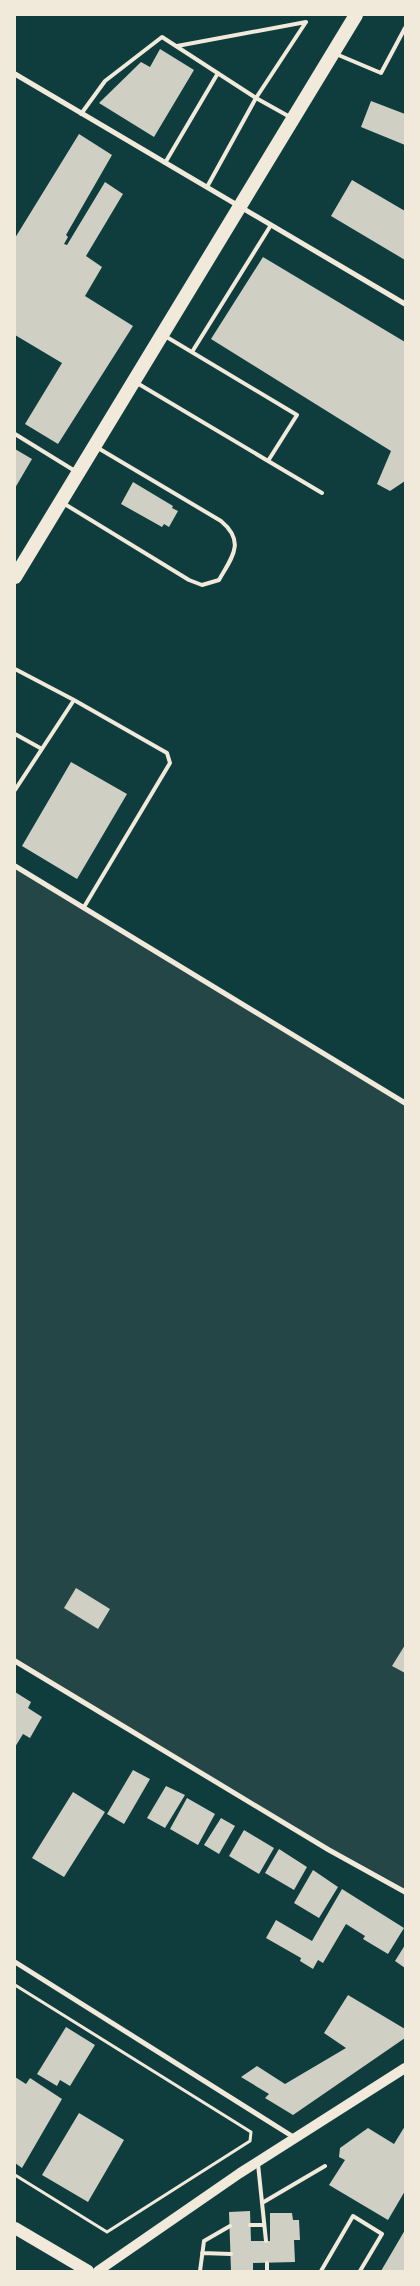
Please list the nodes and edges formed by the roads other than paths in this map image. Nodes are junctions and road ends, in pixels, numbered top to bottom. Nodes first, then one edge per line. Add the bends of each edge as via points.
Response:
1 (356, 15) edge
2 (405, 28) edge
3 (177, 46) junction
4 (334, 52) junction
5 (218, 72) junction
6 (15, 74) edge
7 (256, 98) junction
8 (81, 114) junction
9 (294, 119) junction
10 (165, 163) junction
11 (208, 187) junction
12 (242, 207) junction
13 (271, 225) junction
14 (405, 304) edge
15 (163, 335) junction
16 (192, 352) junction
17 (135, 382) junction
18 (15, 434) edge
19 (95, 446) junction
20 (268, 461) junction
21 (79, 473) junction
22 (322, 493) dead end
23 (61, 502) junction
24 (15, 577) edge
25 (15, 670) edge
26 (74, 700) junction
27 (15, 734) edge
28 (42, 749) junction
29 (15, 790) edge
30 (15, 866) edge
31 (84, 907) junction
32 (404, 1100) edge
33 (15, 1661) edge
34 (405, 1892) edge
35 (15, 1962) edge
36 (405, 2068) edge
37 (295, 2138) junction
38 (258, 2162) junction
39 (324, 2166) dead end
40 (262, 2203) junction
41 (250, 2225) dead end
42 (264, 2225) junction
43 (230, 2226) dead end
44 (15, 2228) edge
45 (266, 2241) dead end
46 (202, 2253) junction
47 (231, 2254) dead end
48 (267, 2263) dead end
49 (88, 2271) edge
50 (98, 2271) edge
51 (200, 2271) edge
52 (267, 2271) edge
53 (321, 2271) edge
54 (360, 2271) edge

1 - 4 highway
2 - 4 lane via 381,73
3 - 5 lane
3 - 7 lane via 306,22
3 - 8 lane via 162,37 105,81
4 - 9 highway
5 - 7 lane
5 - 10 lane
6 - 8 street
7 - 9 lane
7 - 11 lane
8 - 10 street
9 - 12 highway
10 - 11 street
11 - 12 street
12 - 13 street
12 - 15 highway
13 - 14 street
13 - 16 lane
15 - 16 lane
15 - 17 highway
16 - 20 lane via 297,414
17 - 19 highway
17 - 20 lane
18 - 21 lane
19 - 21 highway
19 - 23 lane via 231,529 236,540 235,550 219,580 202,585 189,580
20 - 22 lane
21 - 23 highway
23 - 24 highway
25 - 26 lane
26 - 28 lane
26 - 31 lane via 167,753 170,763
27 - 28 lane
28 - 29 lane
30 - 31 street
31 - 32 street
33 - 34 street via 329,1850
35 - 37 street
36 - 37 main road
37 - 38 main road
38 - 40 lane
38 - 50 main road
39 - 40 lane
40 - 42 lane
41 - 42 lane
42 - 45 lane
43 - 46 lane via 204,2241
44 - 49 main road
46 - 47 lane
46 - 51 lane
48 - 52 lane
53 - 54 lane via 353,2216 382,2234

